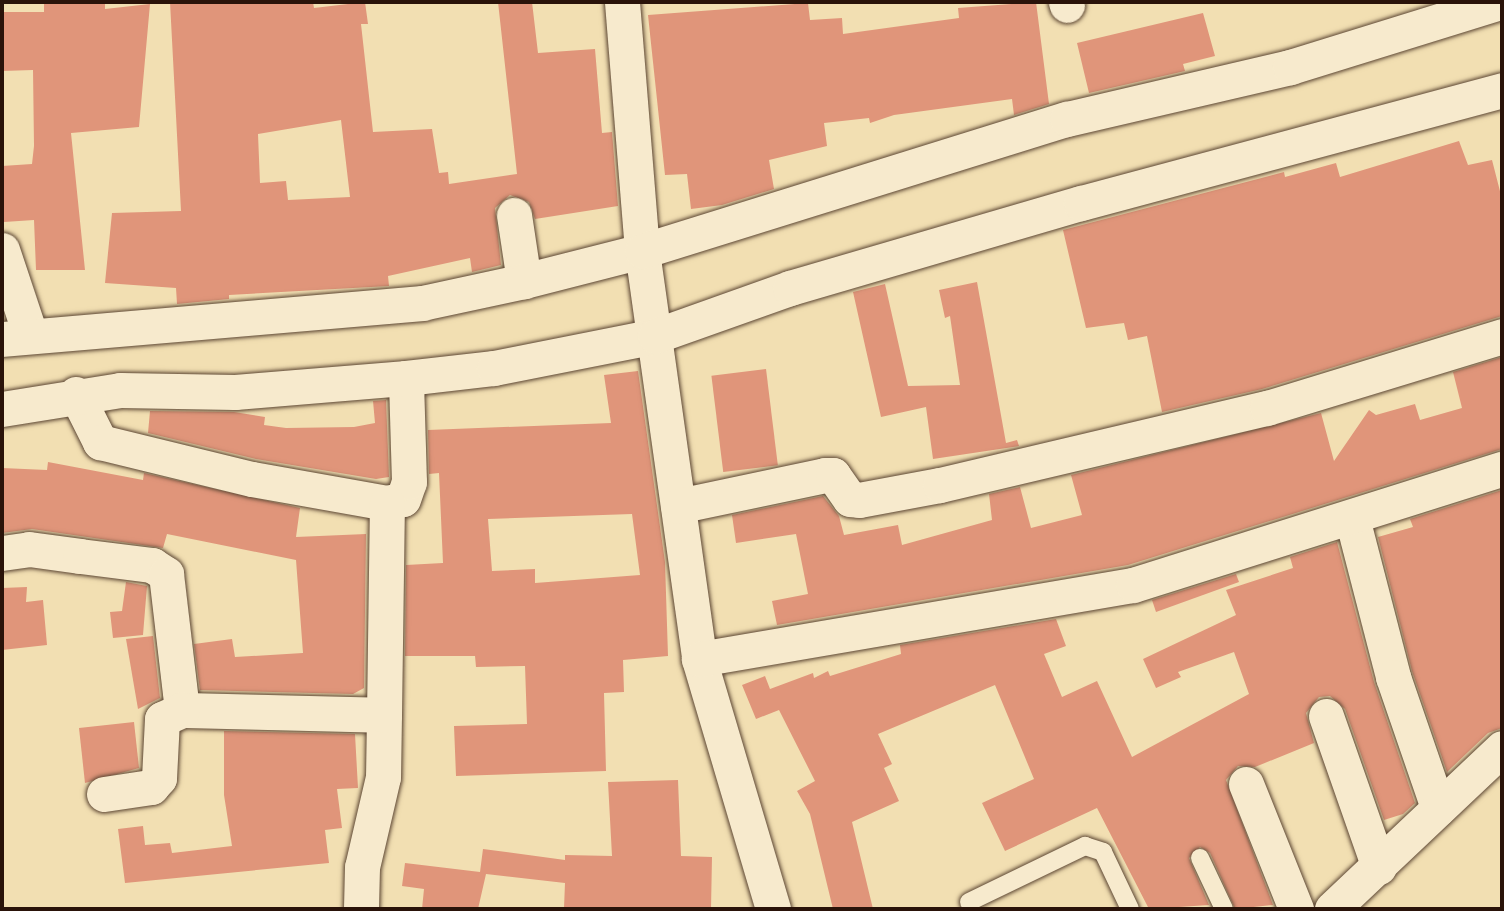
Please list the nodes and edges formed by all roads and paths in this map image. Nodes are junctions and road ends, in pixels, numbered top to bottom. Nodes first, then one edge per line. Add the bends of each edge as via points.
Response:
1 (622, 2) edge
2 (1500, 2) edge
3 (1502, 90) edge
4 (514, 215) dead end
5 (2, 250) edge
6 (642, 256) junction
7 (524, 281) junction
8 (653, 326) junction
9 (1502, 336) edge
10 (16, 337) edge
11 (406, 378) junction
12 (76, 394) junction
13 (2, 409) edge
14 (1502, 469) edge
15 (387, 503) junction
16 (678, 506) junction
17 (1352, 519) junction
18 (2, 553) edge
19 (699, 659) junction
20 (182, 710) junction
21 (384, 715) junction
22 (1326, 716) dead end
23 (1502, 748) edge
24 (1246, 784) dead end
25 (104, 794) dead end
26 (1438, 808) junction
27 (1200, 858) dead end
28 (1379, 867) junction
29 (969, 902) dead end
30 (361, 909) edge
31 (773, 909) edge
32 (1130, 909) edge
33 (1224, 909) edge
34 (1296, 909) edge
35 (1332, 909) edge

1 - 6 street
2 - 6 street via 1290,67 1067,119
3 - 8 street via 1081,203
4 - 7 street
5 - 10 street
6 - 7 street
6 - 8 street
7 - 10 street via 422,303
8 - 11 street via 494,368
8 - 16 street
9 - 16 street via 1267,408 940,485 859,500 850,499 833,475 825,475
11 - 12 street via 235,392
11 - 15 street via 410,482 403,499
12 - 13 street
12 - 15 street via 100,442 252,480
14 - 17 street
15 - 21 street
16 - 19 street
17 - 19 street via 1133,585
17 - 26 street via 1393,677
18 - 20 street via 67,554 152,565 166,574
19 - 31 street
20 - 21 street
20 - 25 street via 162,719 159,778 151,787
21 - 30 street via 383,777 362,867
22 - 28 street
23 - 26 street
24 - 34 street
26 - 28 street
27 - 33 lane
28 - 35 street
29 - 32 lane via 1085,846 1103,852

